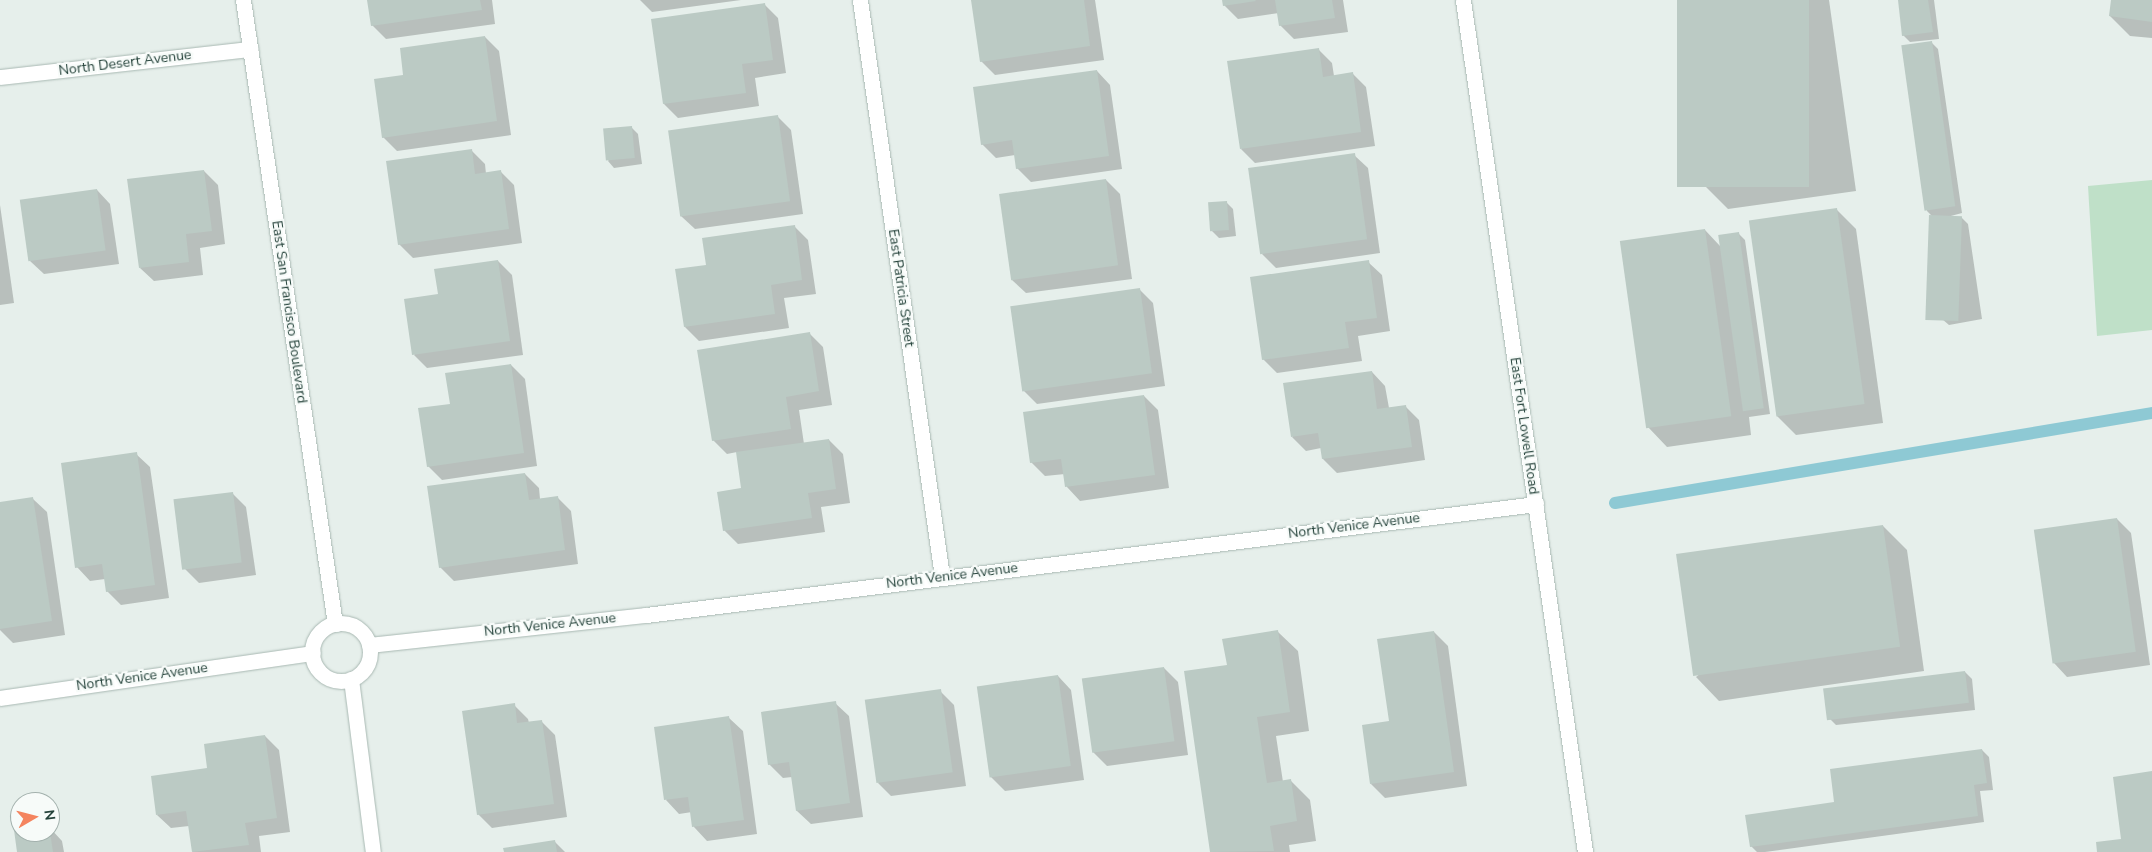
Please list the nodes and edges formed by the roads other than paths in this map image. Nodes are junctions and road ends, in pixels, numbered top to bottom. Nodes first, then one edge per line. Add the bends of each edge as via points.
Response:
1 (243, 0) edge
2 (860, 0) edge
3 (1463, 0) edge
4 (250, 48) junction
5 (0, 77) edge
6 (1536, 504) junction
7 (942, 577) junction
8 (336, 624) junction
9 (369, 645) junction
10 (313, 653) junction
11 (351, 679) junction
12 (0, 698) edge
13 (373, 852) edge
14 (1585, 852) edge

1 - 4 street, East San Francisco Boulevard
2 - 7 street, East Patricia Street
3 - 6 street, East Fort Lowell Road
4 - 5 street, North Desert Avenue
4 - 8 street, East San Francisco Boulevard
6 - 7 street, North Venice Avenue
6 - 14 street, East Fort Lowell Road
7 - 9 street, North Venice Avenue via 646,615
8 - 9 street via 350,624 358,628
8 - 10 street via 322,630 316,638
9 - 11 street via 369,660 365,668
10 - 11 street via 316,666 323,674 332,679
10 - 12 street, North Venice Avenue
11 - 13 street

